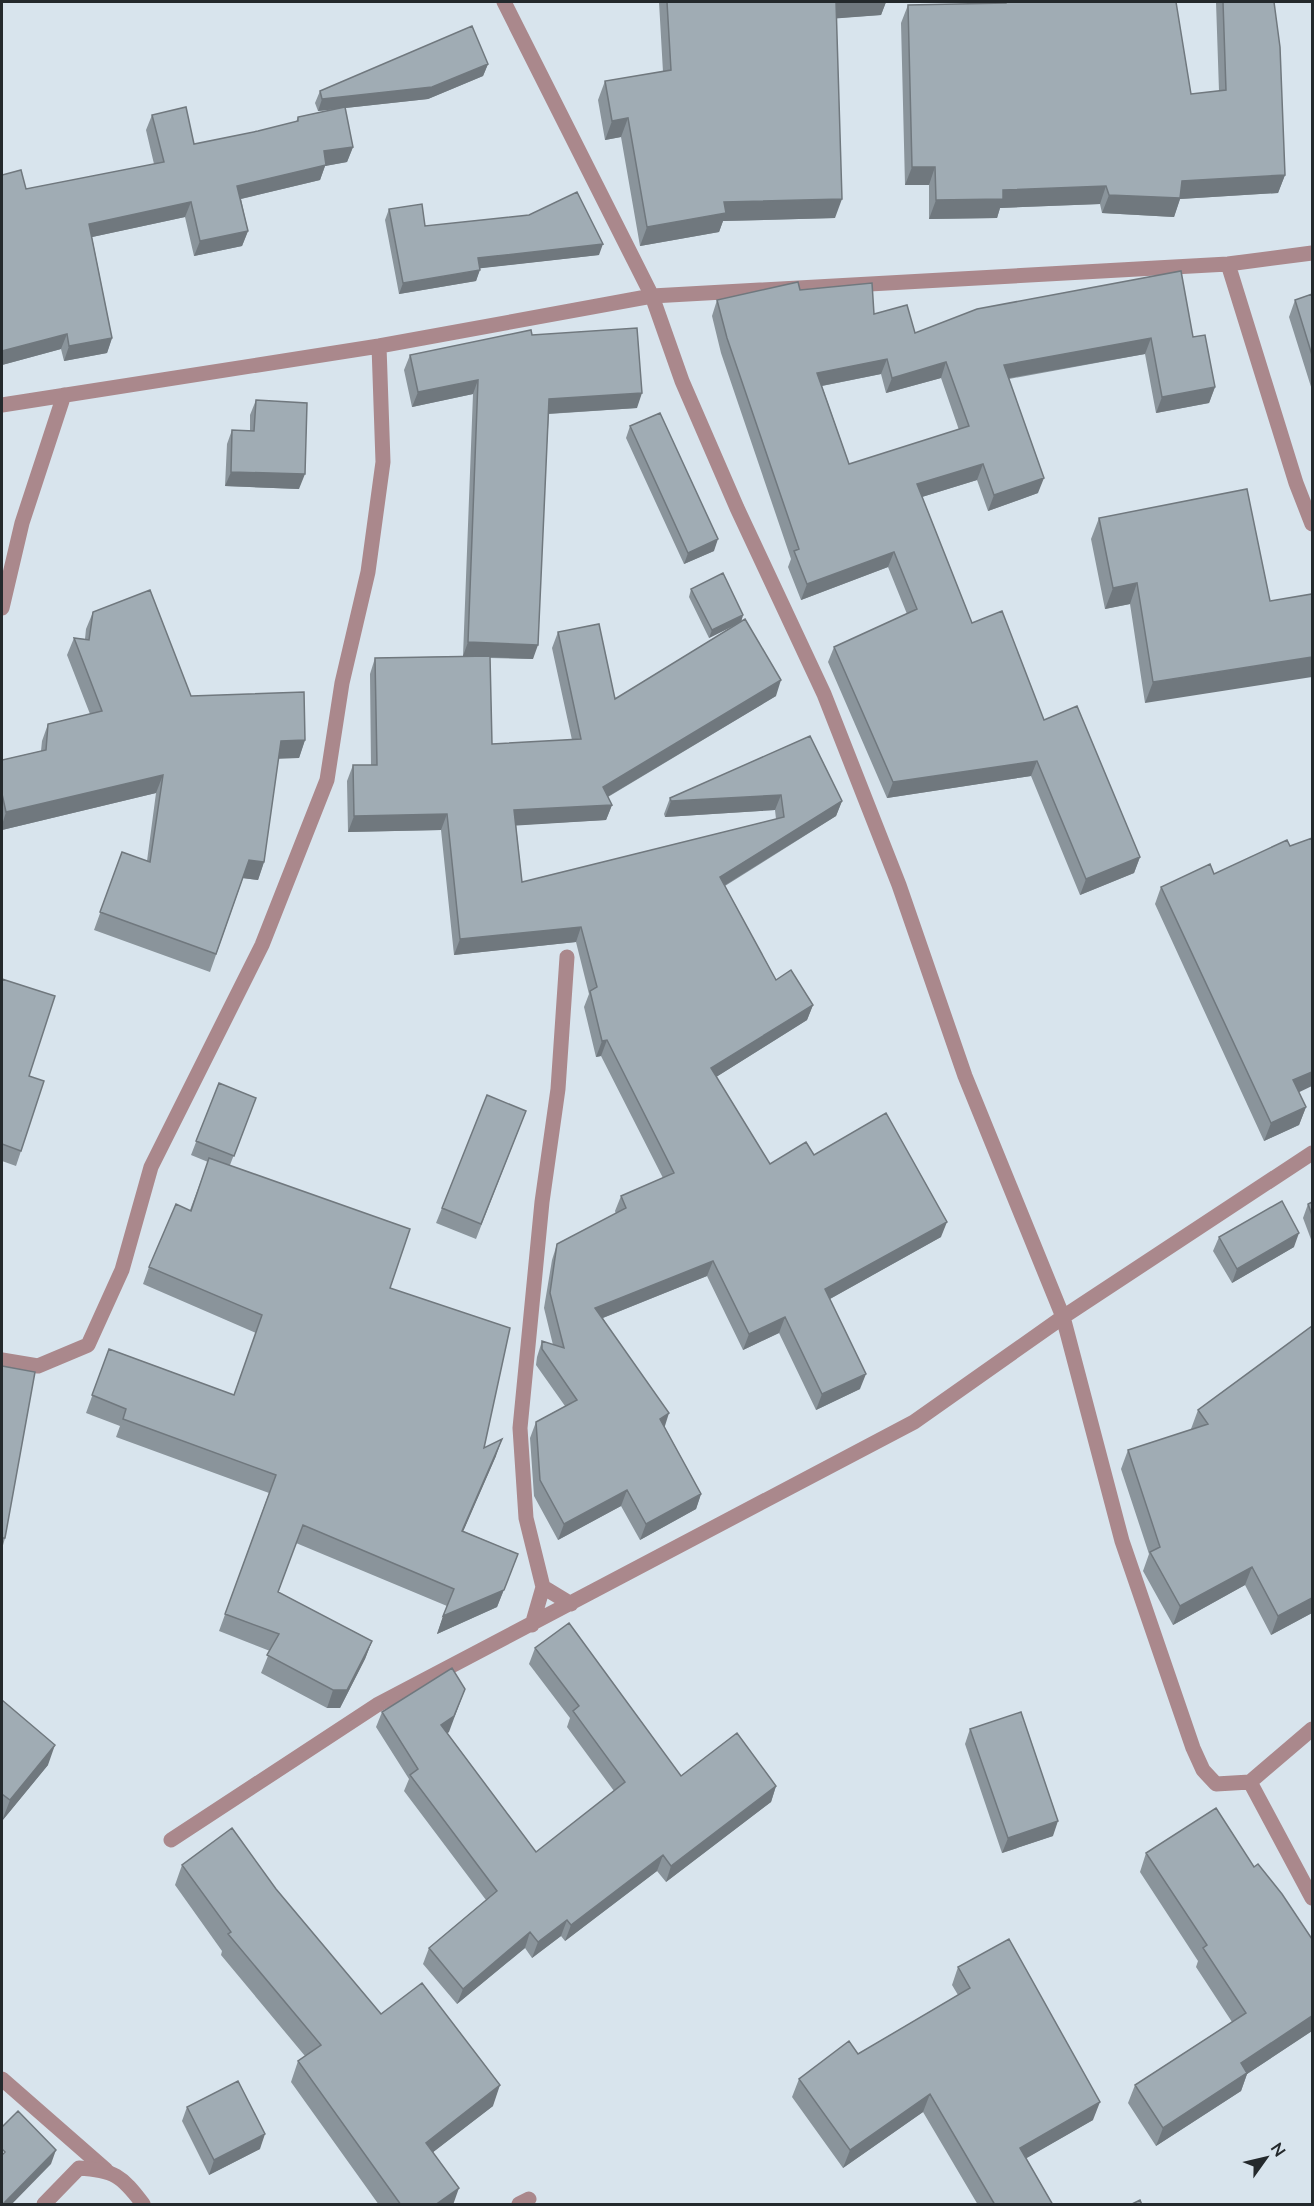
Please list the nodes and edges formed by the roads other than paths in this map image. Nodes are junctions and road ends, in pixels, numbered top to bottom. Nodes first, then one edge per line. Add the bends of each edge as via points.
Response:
1 (504, 2) edge
2 (1312, 253) edge
3 (1228, 264) junction
4 (652, 296) junction
5 (379, 346) junction
6 (64, 395) junction
7 (2, 405) edge
8 (1312, 524) edge
9 (2, 608) edge
10 (567, 957) dead end
11 (1312, 1153) edge
12 (1063, 1317) junction
13 (2, 1360) edge
14 (543, 1587) junction
15 (571, 1604) junction
16 (532, 1625) junction
17 (1312, 1730) edge
18 (1250, 1782) junction
19 (171, 1840) dead end
20 (1312, 1898) edge
21 (2, 2079) edge
22 (106, 2170) junction
23 (44, 2205) edge
24 (143, 2205) edge

1 - 4 street
2 - 3 street
3 - 4 street
3 - 8 street
4 - 5 street
4 - 12 street via 686,392 824,694 899,885 965,1076
5 - 6 street
5 - 13 street via 383,462 368,572 342,683 327,780 308,834 262,945 151,1167 122,1270 88,1345 38,1366
6 - 7 street
6 - 9 street via 22,523
10 - 14 street via 558,1089 542,1202 520,1428 526,1518
11 - 12 street
12 - 15 street via 914,1422
12 - 18 street via 1122,1541 1194,1748 1203,1770 1216,1784
14 - 15 street
14 - 16 street
15 - 16 street
16 - 19 street via 377,1705
17 - 18 street
18 - 20 street
21 - 22 street
22 - 23 street via 79,2168
22 - 24 street via 129,2186

